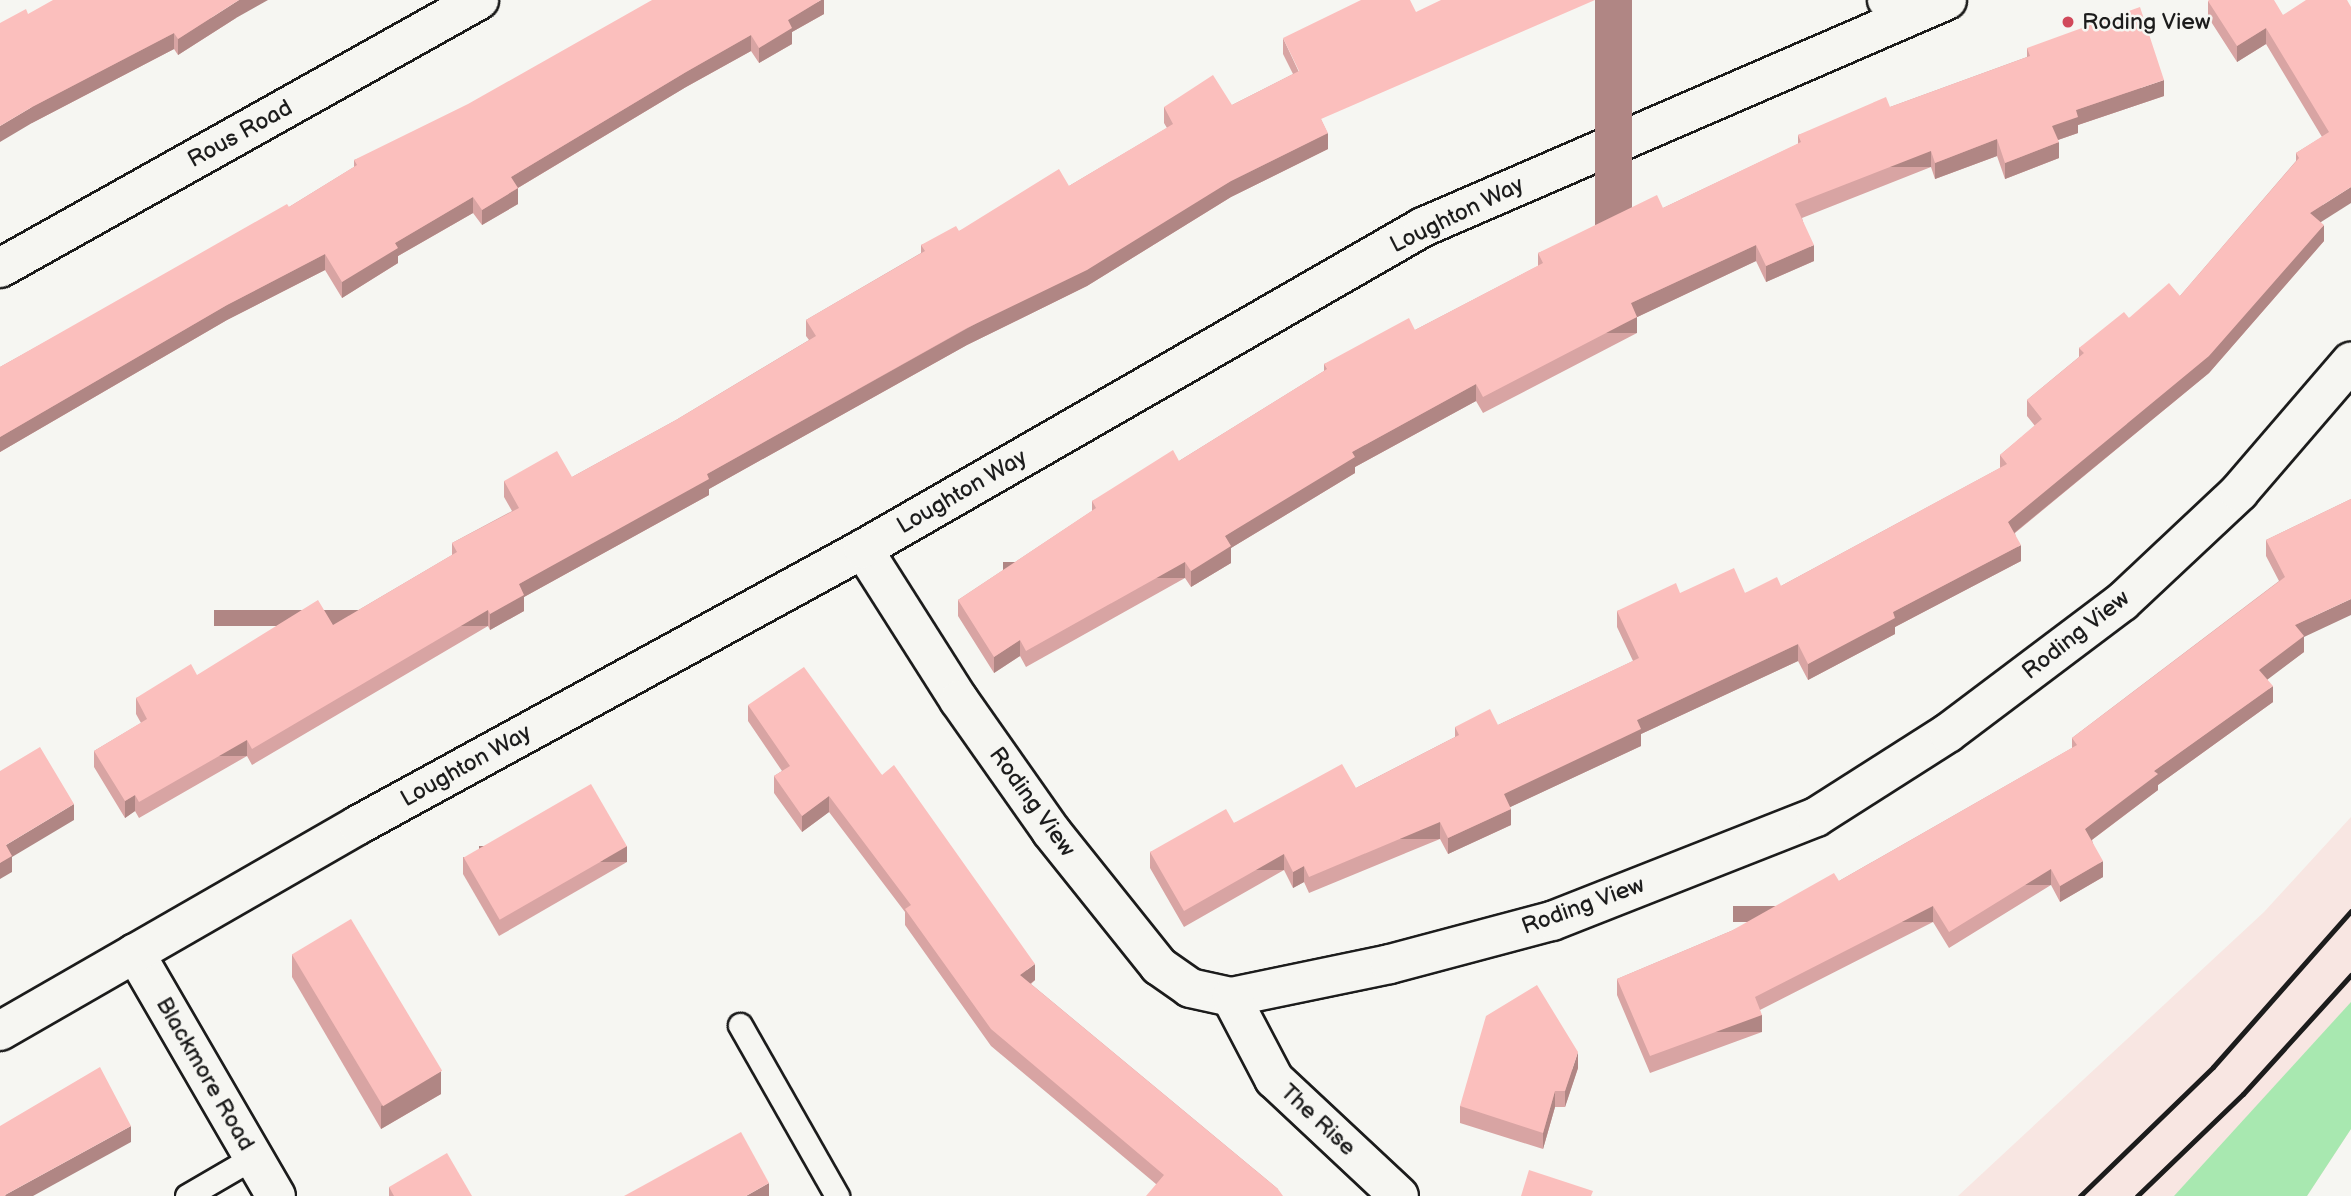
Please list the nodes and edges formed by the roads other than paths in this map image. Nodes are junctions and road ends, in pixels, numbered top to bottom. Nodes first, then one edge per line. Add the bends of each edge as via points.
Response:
1 (479, 0) edge
2 (1947, 0) edge
3 (1894, 8) edge
4 (0, 268) edge
5 (2351, 362) edge
6 (863, 549) junction
7 (135, 953) junction
8 (1231, 997) junction
9 (740, 1025) dead end
10 (0, 1031) edge
11 (254, 1157) junction
12 (187, 1196) edge
13 (276, 1196) edge
14 (837, 1196) edge
15 (1399, 1196) edge

1 - 4 street, Rous Road
2 - 3 street, Loughton Way
3 - 6 street, Loughton Way via 1423,227
5 - 8 street, Roding View via 2239,492 2122,602 1948,733 1816,817 1552,921 1390,964
6 - 7 street, Loughton Way
6 - 8 street, Roding View via 959,700 1051,831 1159,966 1190,988
7 - 10 street, Loughton Way
7 - 11 street, Blackmore Road
8 - 15 street, The Rise via 1274,1079
9 - 14 lane
11 - 12 lane
11 - 13 street, Blackmore Road

